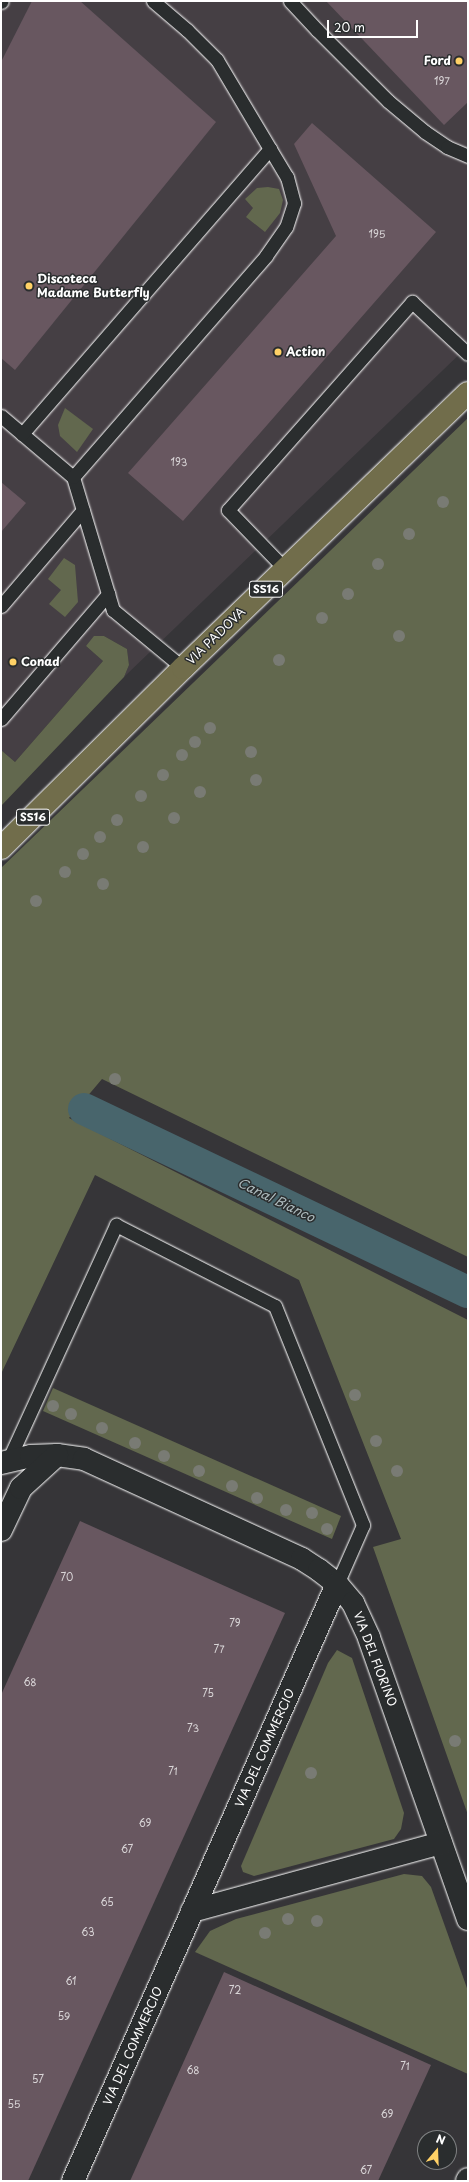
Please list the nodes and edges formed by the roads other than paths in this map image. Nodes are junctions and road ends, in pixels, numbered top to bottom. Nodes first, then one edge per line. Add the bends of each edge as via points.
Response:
1 (153, 1) edge
2 (290, 1) edge
3 (270, 149) junction
4 (468, 156) edge
5 (468, 354) edge
6 (468, 393) edge
7 (1, 416) edge
8 (22, 434) junction
9 (73, 476) junction
10 (83, 510) junction
11 (286, 570) junction
12 (108, 594) junction
13 (1, 606) edge
14 (183, 668) junction
15 (1, 719) edge
16 (1, 848) edge
17 (57, 1455) junction
18 (4, 1462) edge
19 (36, 1473) junction
20 (1, 1530) edge
21 (337, 1584) junction
22 (441, 1843) junction
23 (192, 1911) junction
24 (468, 1919) edge
25 (73, 2181) edge

1 - 3 lane via 217,60
2 - 4 lane via 388,101 425,132
3 - 8 lane
3 - 9 lane via 287,177 294,204 286,227 266,256
5 - 11 lane via 412,302 228,510
6 - 11 main road, VIA PADOVA / SS16
7 - 8 lane
8 - 9 lane
9 - 10 lane
10 - 12 lane
10 - 13 lane
11 - 14 main road, VIA PADOVA / SS16
12 - 14 lane via 113,610
12 - 15 lane
14 - 16 main road, VIA PADOVA / SS16
17 - 18 street, VIA DEL FIORINO via 31,1456
17 - 19 street
17 - 21 street, VIA DEL FIORINO via 84,1459 103,1467 302,1560
18 - 19 lane
18 - 21 lane via 116,1225 275,1306 363,1525
19 - 20 street via 21,1488
21 - 22 street, VIA DEL FIORINO via 353,1603 369,1638
21 - 23 street, VIA DEL COMMERCIO
22 - 23 street
22 - 24 street, VIA DEL FIORINO
23 - 25 street, VIA DEL COMMERCIO

